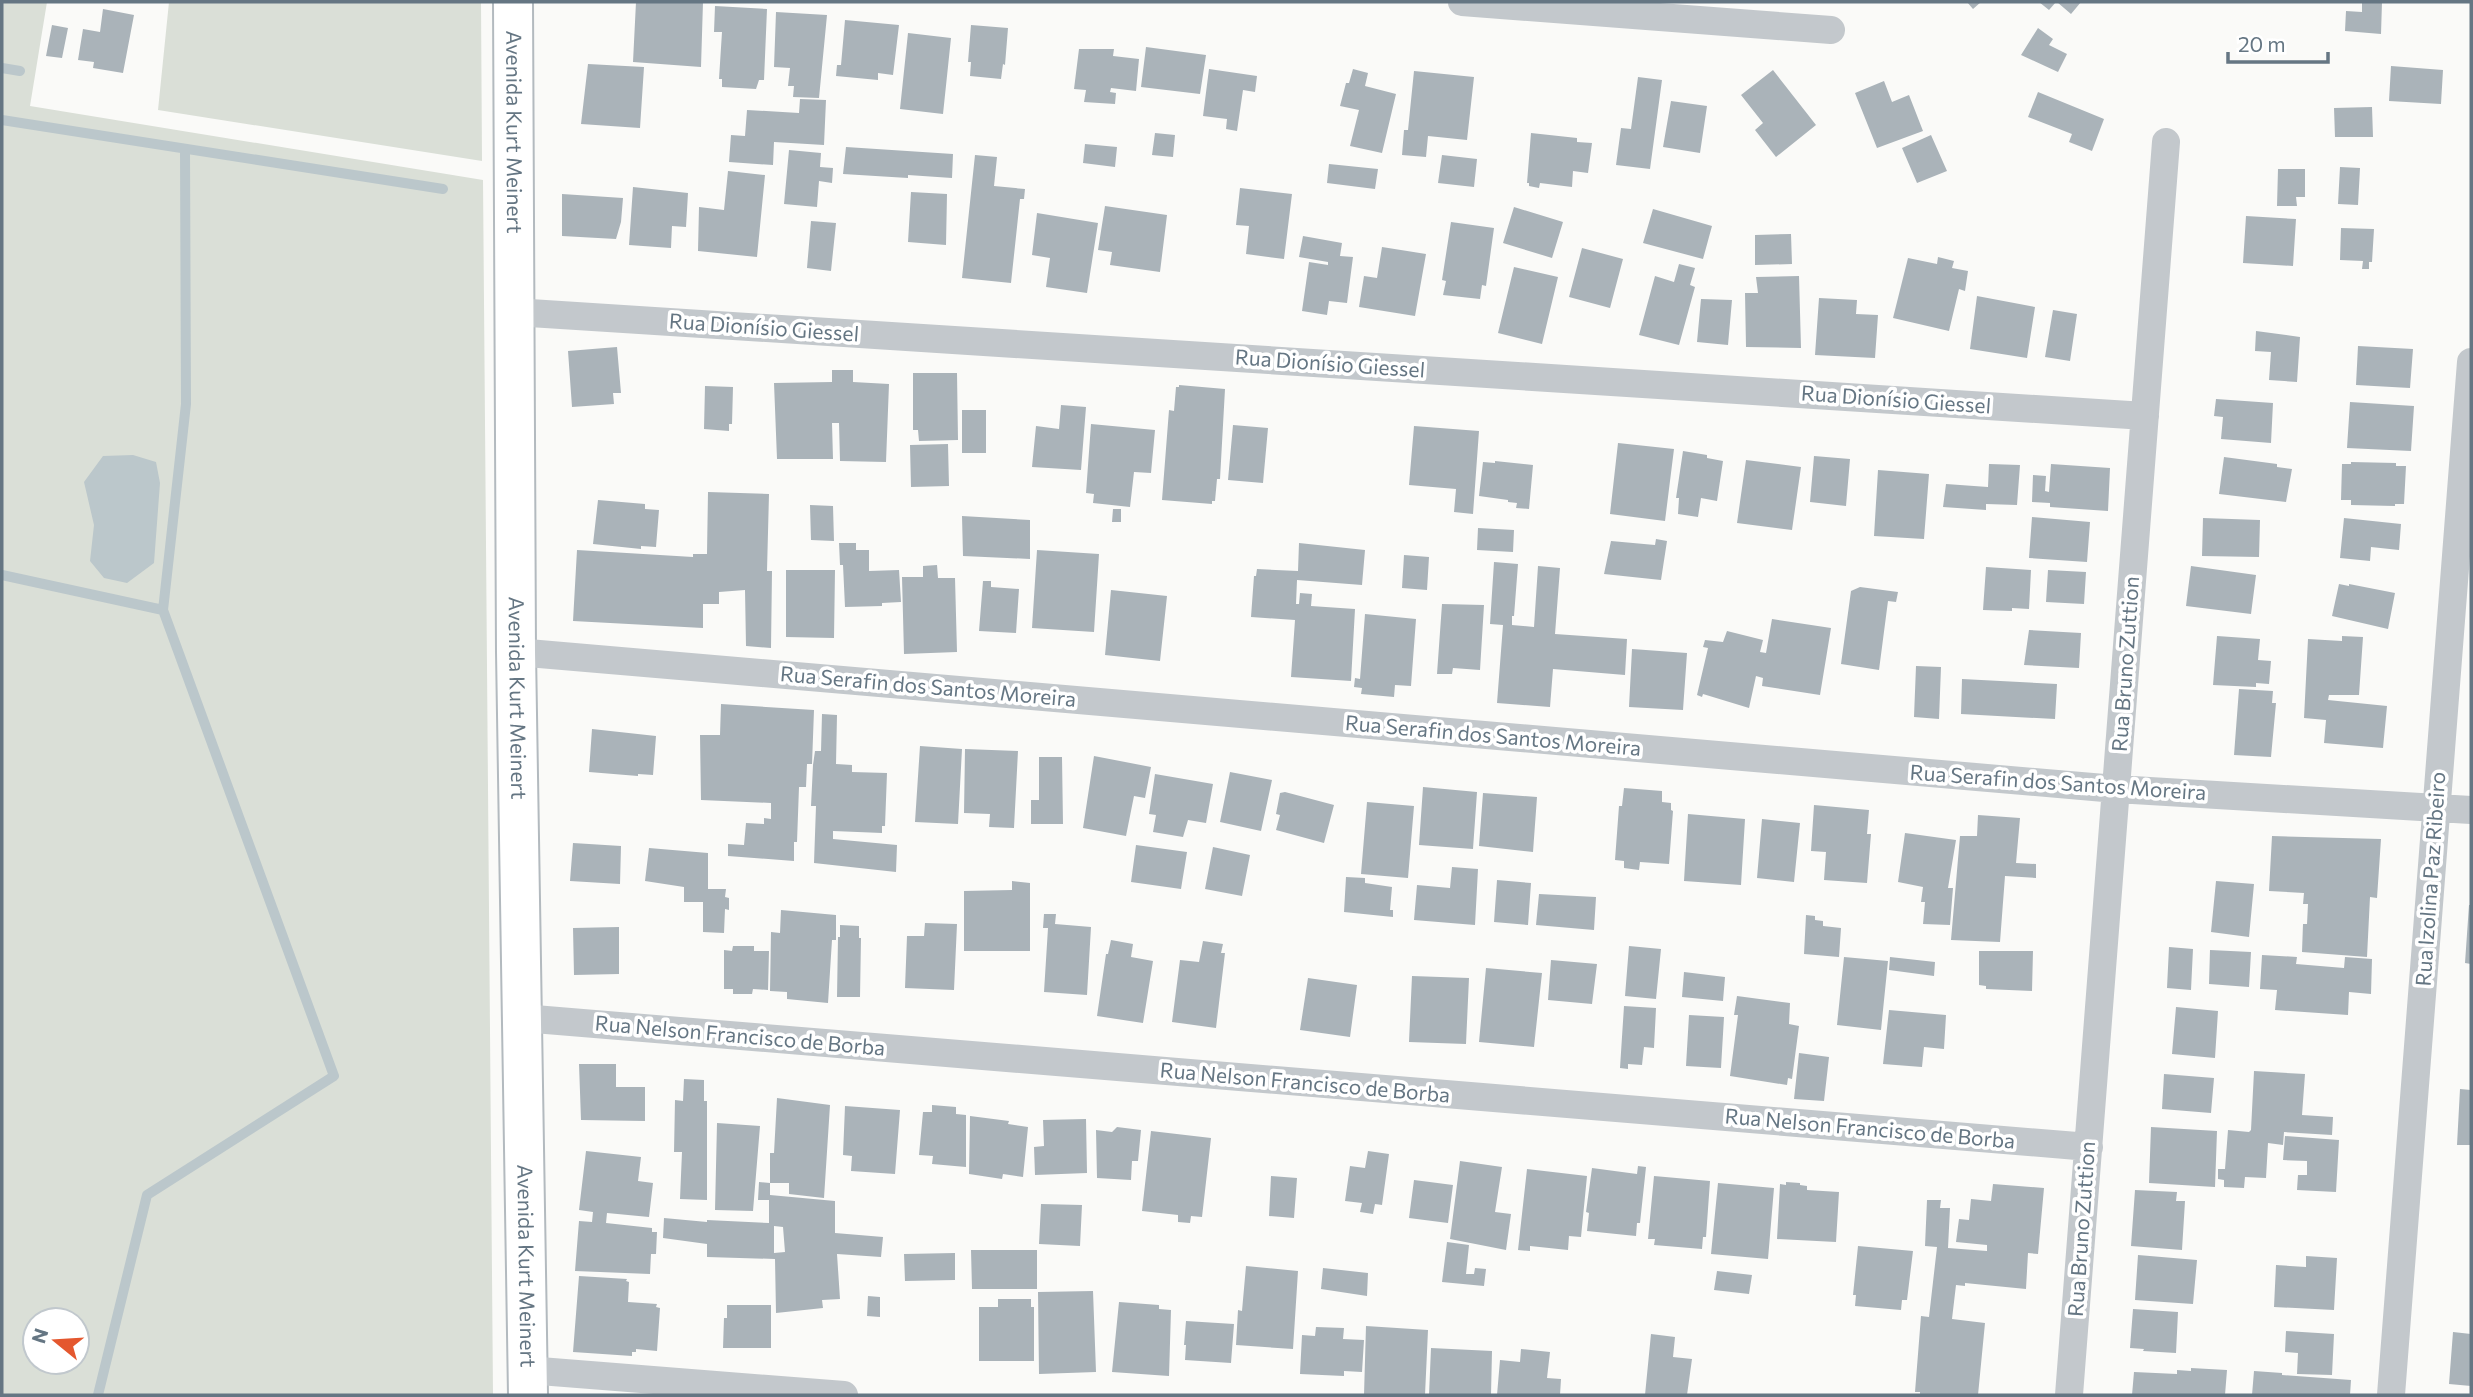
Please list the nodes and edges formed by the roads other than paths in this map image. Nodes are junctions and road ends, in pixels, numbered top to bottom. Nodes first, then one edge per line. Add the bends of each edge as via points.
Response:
1 (513, 2) edge
2 (1462, 2) edge
3 (1831, 30) dead end
4 (2166, 142) dead end
5 (514, 312) junction
6 (2471, 362) edge
7 (2145, 416) junction
8 (516, 652) junction
9 (2116, 789) junction
10 (2437, 808) junction
11 (2471, 810) edge
12 (522, 1018) junction
13 (2089, 1147) junction
14 (527, 1383) edge
15 (844, 1395) edge
16 (2070, 1395) edge
17 (2391, 1395) edge

1 - 5 main road, Avenida Kurt Meinert
2 - 3 street
4 - 7 street, Rua Bruno Zuttion
5 - 7 street, Rua Dionísio Giessel
5 - 8 main road, Avenida Kurt Meinert
6 - 10 street, Rua Izolina Paz Ribeiro
7 - 9 street, Rua Bruno Zuttion
8 - 9 street, Rua Serafin dos Santos Moreira
8 - 12 main road, Avenida Kurt Meinert
9 - 10 street, Rua Serafin dos Santos Moreira
9 - 13 street, Rua Bruno Zuttion
10 - 11 street, Rua Serafin dos Santos Moreira
10 - 17 street, Rua Izolina Paz Ribeiro
12 - 13 street, Rua Nelson Francisco de Borba
12 - 14 main road, Avenida Kurt Meinert
13 - 16 street, Rua Bruno Zuttion
14 - 15 street

